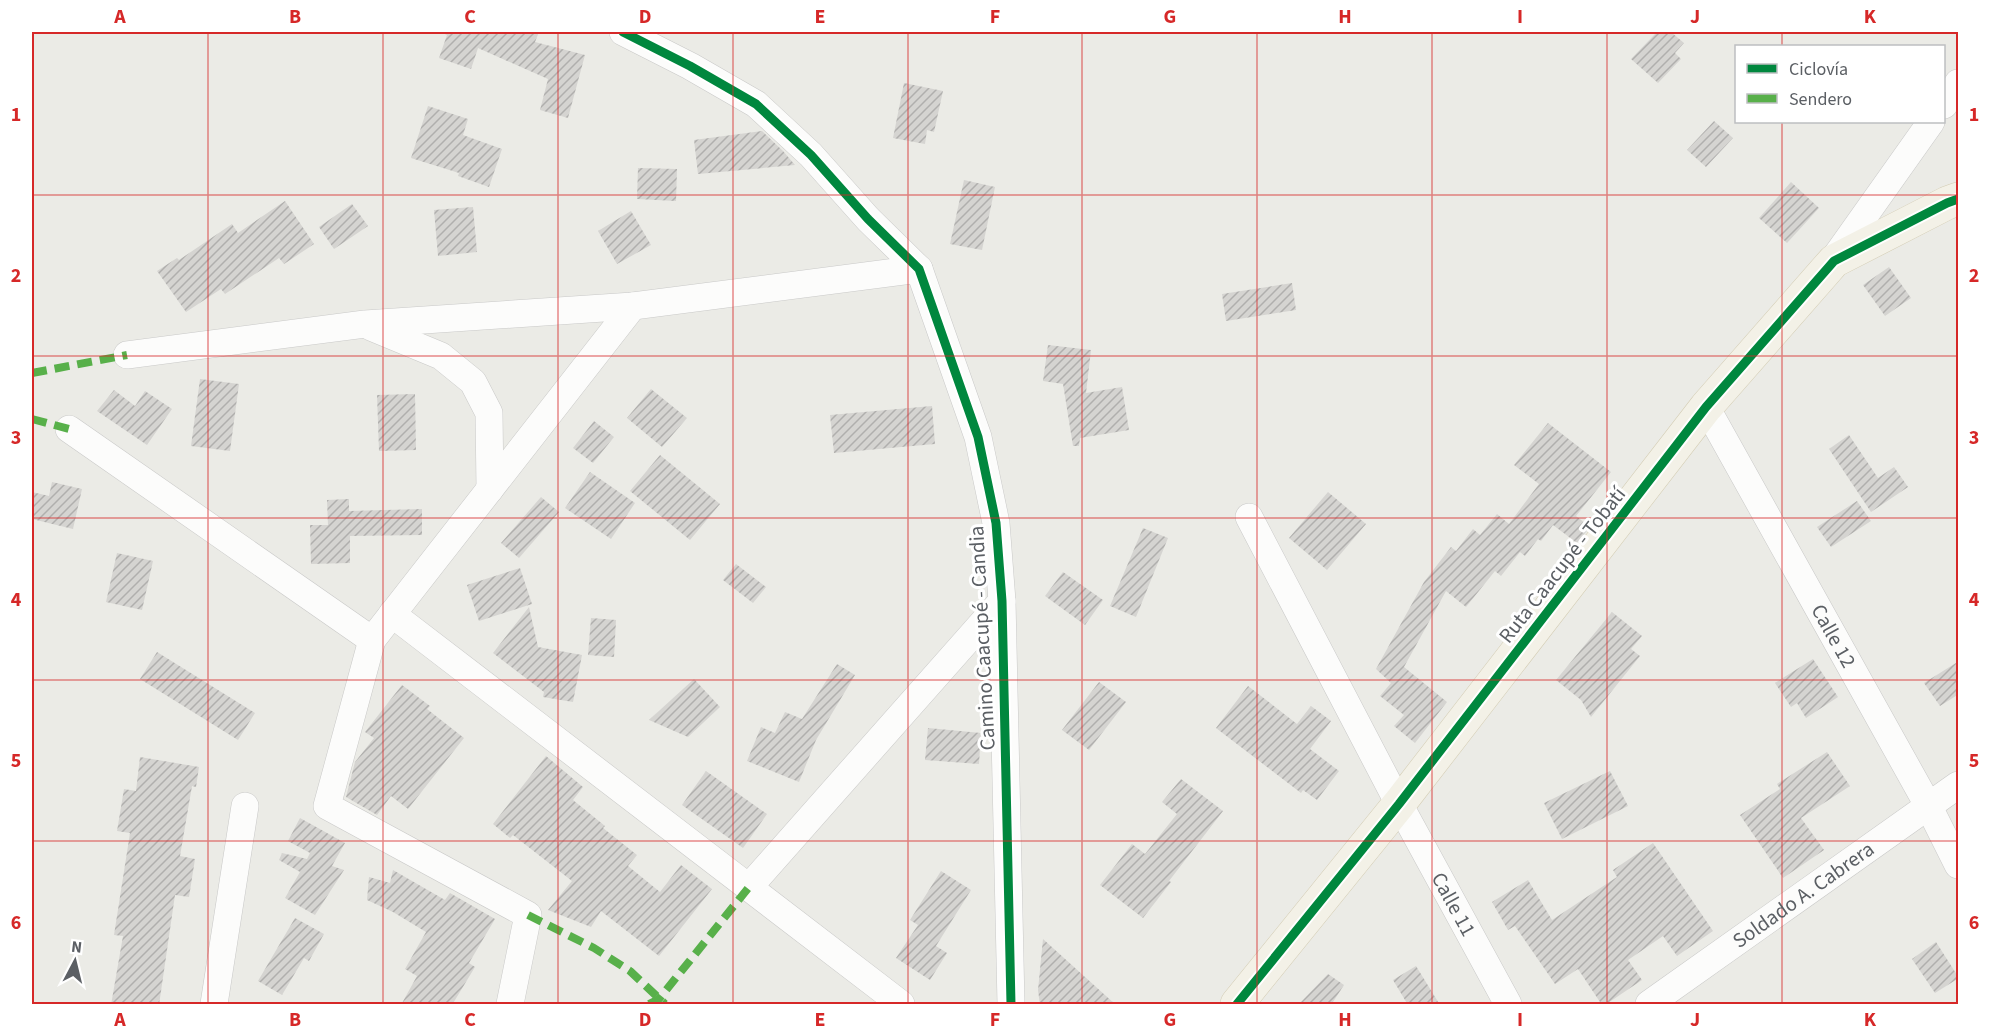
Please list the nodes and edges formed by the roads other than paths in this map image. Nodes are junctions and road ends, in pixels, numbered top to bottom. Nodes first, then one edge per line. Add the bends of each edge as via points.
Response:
1 (623, 32) edge
2 (1959, 83) edge
3 (1945, 104) edge
4 (1930, 123) edge
5 (1959, 199) edge
6 (919, 269) junction
7 (1827, 269) junction
8 (633, 306) junction
9 (365, 324) junction
10 (127, 355) dead end
11 (1706, 407) junction
12 (69, 429) dead end
13 (489, 489) junction
14 (1249, 517) dead end
15 (1002, 601) junction
16 (392, 614) junction
17 (372, 639) junction
18 (1959, 785) edge
19 (1399, 804) junction
20 (244, 806) dead end
21 (1929, 807) junction
22 (1959, 865) edge
23 (748, 887) junction
24 (214, 1005) edge
25 (510, 1005) edge
26 (901, 1005) edge
27 (1011, 1005) edge
28 (1237, 1005) edge
29 (1508, 1005) edge
30 (1648, 1005) edge

1 - 6 street, Camino Caacupé - Candia via 756,104 811,155
2 - 3 street
4 - 7 street
5 - 7 main road, Ruta Caacupé - Tobatí via 1834,261
6 - 8 street
6 - 15 street, Camino Caacupé - Candia via 978,437 996,523
7 - 11 main road, Ruta Caacupé - Tobatí
8 - 9 street
8 - 13 street
9 - 10 street
9 - 13 street via 441,356 473,382 489,412
11 - 19 main road, Ruta Caacupé - Tobatí
11 - 21 street, Calle 12
12 - 17 street
13 - 16 street
14 - 19 street, Calle 11
15 - 23 street
15 - 27 street, Camino Caacupé - Candia
16 - 17 street
16 - 23 street
17 - 25 street via 327,806 528,915
18 - 21 street, Soldado A. Cabrera
19 - 28 main road, Ruta Caacupé - Tobatí
19 - 29 street, Calle 11
20 - 24 street
21 - 22 street, Calle 12
21 - 30 street, Soldado A. Cabrera
23 - 26 street

